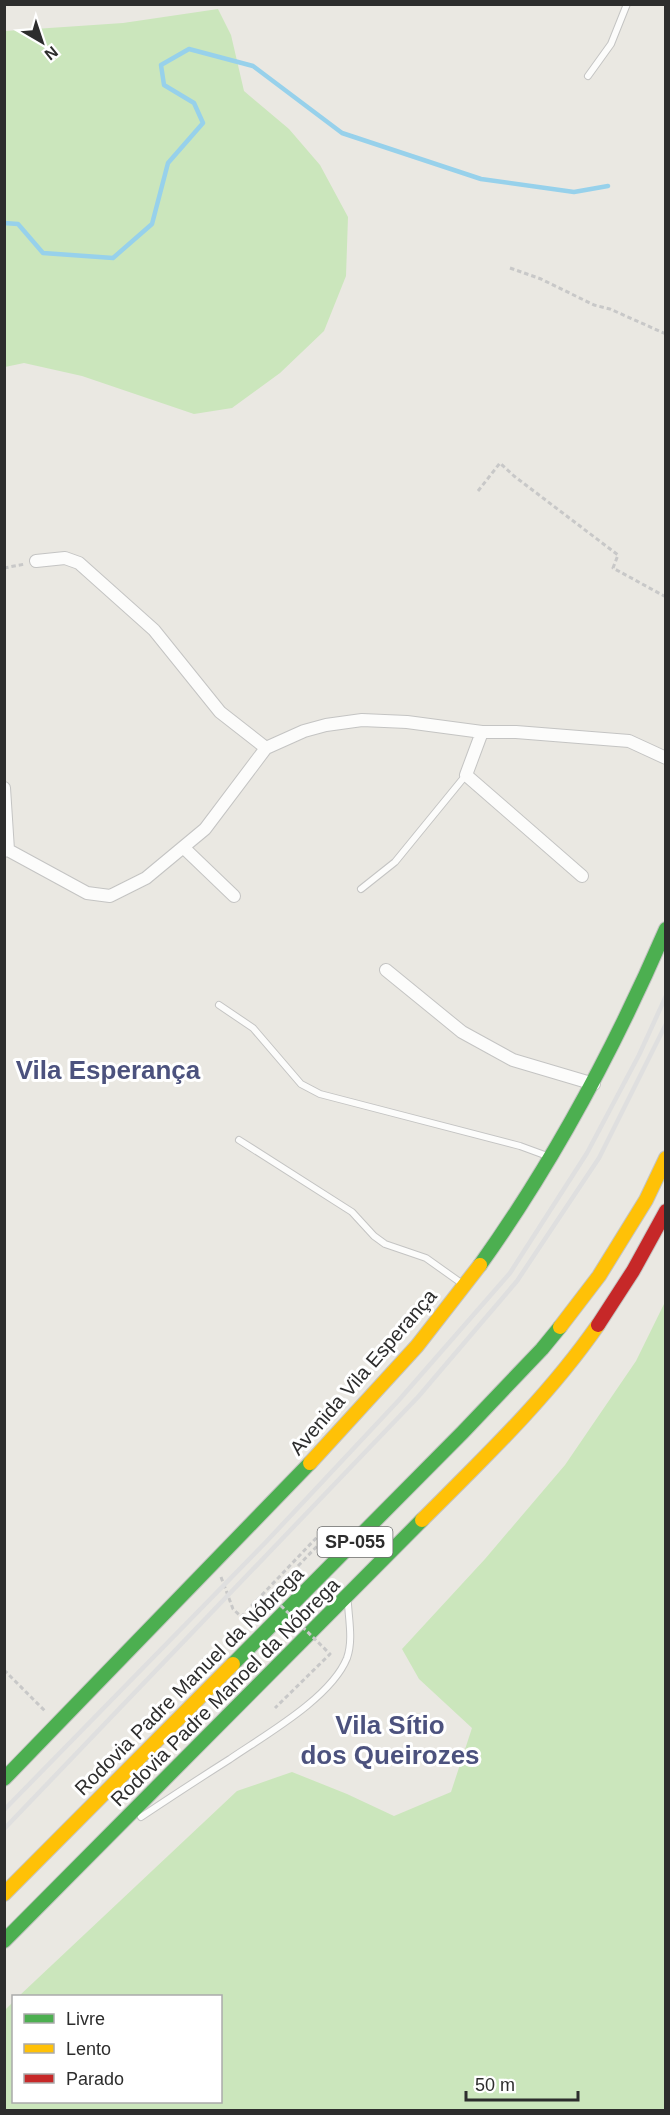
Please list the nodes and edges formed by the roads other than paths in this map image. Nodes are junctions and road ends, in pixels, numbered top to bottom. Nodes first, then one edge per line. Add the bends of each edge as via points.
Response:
1 (627, 4) edge
2 (588, 76) dead end
3 (36, 561) road end
4 (482, 732) junction
5 (266, 748) junction
6 (666, 758) edge
7 (466, 775) junction
8 (4, 788) edge
9 (184, 848) junction
10 (6, 851) edge
11 (582, 876) dead end
12 (361, 889) dead end
13 (234, 896) dead end
14 (666, 929) edge
15 (386, 970) dead end
16 (219, 1005) dead end
17 (594, 1084) junction
18 (239, 1140) dead end
19 (550, 1157) junction
20 (666, 1158) edge
21 (666, 1211) edge
22 (465, 1286) junction
23 (347, 1597) junction
24 (4, 1779) edge
25 (103, 1842) junction
26 (4, 1894) edge
27 (4, 1941) edge

1 - 2 lane via 611,44
3 - 5 street via 65,558 79,563 154,630 220,712
4 - 5 street via 362,720 304,731
4 - 6 street via 629,741
4 - 7 street
5 - 9 street via 205,829
7 - 11 street
7 - 12 lane via 395,862
8 - 10 street
9 - 10 street via 146,878 110,896 87,893
9 - 13 street
14 - 17 main road, Avenida Vila Esperança via 640,993
15 - 17 street via 462,1032 513,1060
16 - 19 lane via 253,1028 301,1084 320,1094
17 - 19 main road, Avenida Vila Esperança
18 - 22 lane via 352,1212 385,1244 426,1258
19 - 22 main road, Avenida Vila Esperança
20 - 26 main road, Rodovia Padre Manuel da Nóbrega / SP-055 via 646,1200 599,1276 542,1349
21 - 23 main road, Rodovia Padre Manoel da Nóbrega / SP-055 via 621,1291 570,1363 508,1434
22 - 24 main road, Avenida Vila Esperança via 337,1435
23 - 25 main road, Rodovia Padre Manoel da Nóbrega / SP-055
23 - 25 lane via 351,1637 347,1658 334,1680 261,1738
25 - 27 main road, Rodovia Padre Manoel da Nóbrega / SP-055

